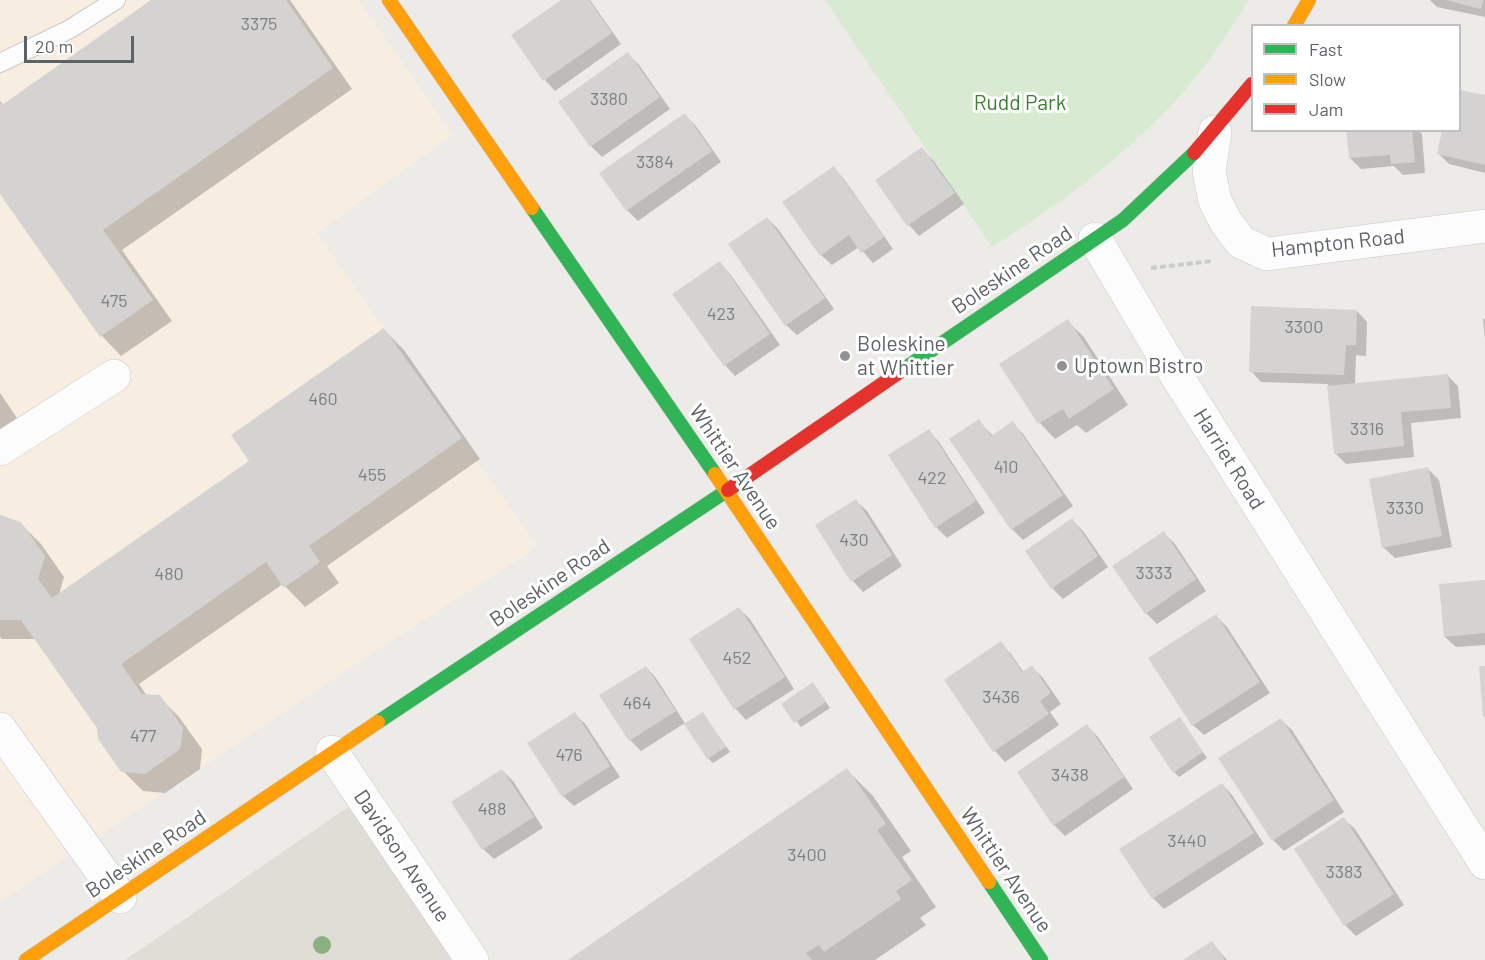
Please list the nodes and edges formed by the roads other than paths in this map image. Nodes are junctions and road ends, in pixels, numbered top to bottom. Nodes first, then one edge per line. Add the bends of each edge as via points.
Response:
1 (116, 0) edge
2 (389, 0) edge
3 (1309, 0) edge
4 (1295, 24) edge
5 (0, 63) edge
6 (1251, 85) edge
7 (1215, 132) junction
8 (1485, 226) edge
9 (1095, 239) junction
10 (114, 376) dead end
11 (0, 448) edge
12 (726, 491) junction
13 (0, 729) edge
14 (332, 752) junction
15 (1485, 863) edge
16 (120, 897) junction
17 (26, 960) edge
18 (472, 960) edge
19 (1041, 960) edge

1 - 5 lane via 70,29
2 - 12 main road, Whittier Avenue
3 - 4 main road
6 - 7 main road
7 - 8 street, Hampton Road via 1209,171 1215,201 1241,242 1267,254
7 - 9 main road via 1148,199
9 - 12 main road, Boleskine Road
9 - 15 street, Harriet Road via 1177,378
10 - 11 street
12 - 14 main road, Boleskine Road
12 - 19 main road, Whittier Avenue
13 - 16 street
14 - 16 main road, Boleskine Road
14 - 18 street, Davidson Avenue
16 - 17 main road, Boleskine Road

